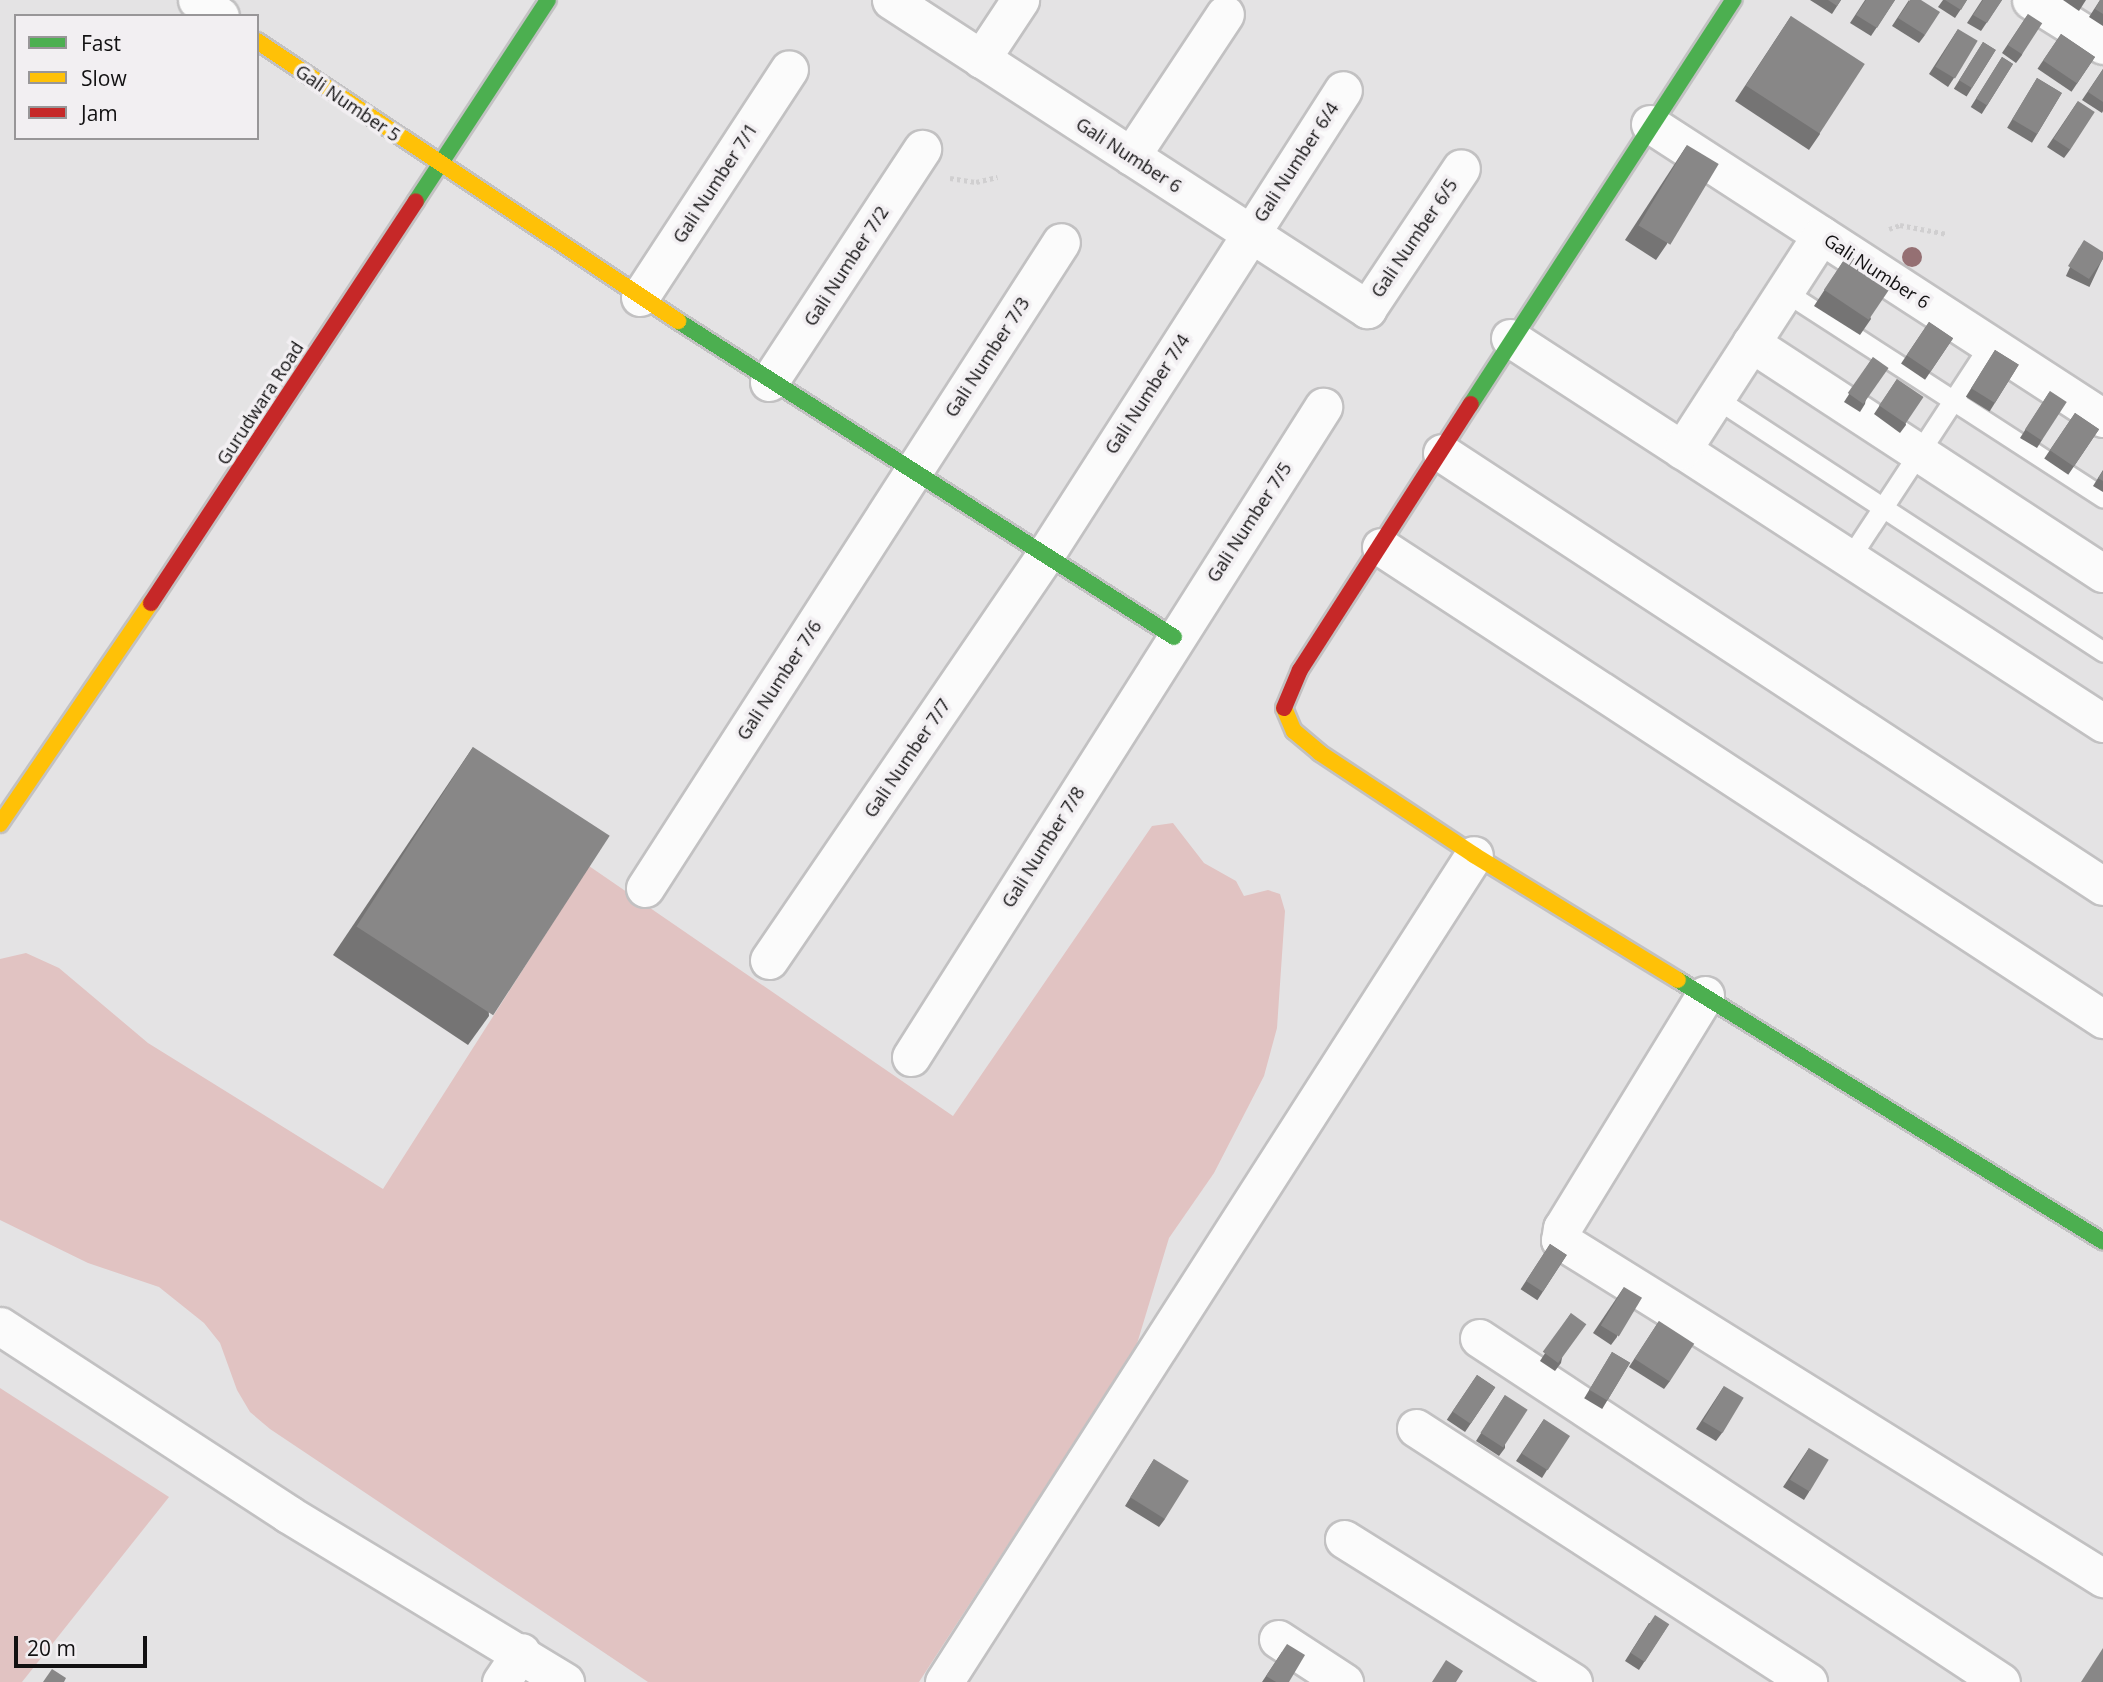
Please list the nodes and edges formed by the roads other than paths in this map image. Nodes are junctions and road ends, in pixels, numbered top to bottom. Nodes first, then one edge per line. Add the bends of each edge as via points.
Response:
1 (197, 0) edge
2 (548, 0) edge
3 (891, 0) edge
4 (1020, 0) edge
5 (1733, 0) edge
6 (2031, 0) edge
7 (217, 14) edge
8 (1224, 14) dead end
9 (259, 42) edge
10 (2103, 45) edge
11 (981, 59) junction
12 (789, 69) dead end
13 (1343, 90) dead end
14 (1650, 124) junction
15 (922, 149) dead end
16 (1130, 156) junction
17 (439, 165) junction
18 (1461, 168) dead end
19 (1250, 233) junction
20 (1821, 235) junction
21 (1061, 242) dead end
22 (1784, 292) junction
23 (640, 297) junction
24 (1367, 309) joint
25 (1510, 338) junction
26 (1751, 343) junction
27 (1990, 344) junction
28 (769, 382) junction
29 (1714, 397) junction
30 (1953, 400) junction
31 (1323, 407) dead end
32 (2103, 418) edge
33 (1682, 450) junction
34 (1442, 453) junction
35 (1919, 453) junction
36 (912, 472) junction
37 (2103, 497) edge
38 (1882, 507) junction
39 (1381, 547) junction
40 (1045, 555) junction
41 (1849, 559) junction
42 (2103, 573) edge
43 (1174, 637) junction
44 (2103, 652) edge
45 (2103, 723) edge
46 (0, 824) edge
47 (1474, 855) junction
48 (2103, 886) edge
49 (645, 888) dead end
50 (769, 960) dead end
51 (1705, 995) junction
52 (2103, 1019) edge
53 (911, 1057) dead end
54 (2103, 1241) edge
55 (0, 1326) edge
56 (1479, 1338) dead end
57 (1416, 1428) dead end
58 (1344, 1539) dead end
59 (2103, 1578) edge
60 (1279, 1639) dead end
61 (521, 1652) junction
62 (500, 1682) edge
63 (565, 1682) edge
64 (944, 1682) edge
65 (1344, 1682) edge
66 (1573, 1682) edge
67 (1808, 1682) edge
68 (2001, 1682) edge

1 - 7 street
2 - 17 street, Gurudwara Road
3 - 11 street, Gali Number 6
4 - 11 street
5 - 14 street
6 - 10 street
8 - 16 street
9 - 17 street, Gali Number 5
11 - 16 street, Gali Number 6
12 - 23 street, Gali Number 7/1
13 - 19 street, Gali Number 6/4
14 - 20 street, Gali Number 6
14 - 25 street
15 - 28 street, Gali Number 7/2
16 - 19 street, Gali Number 6
17 - 23 street, Gali Number 5
17 - 46 street, Gurudwara Road via 68,729
18 - 24 street, Gali Number 6/5
19 - 24 street, Gali Number 6
19 - 40 street, Gali Number 7/4
20 - 22 street
20 - 27 street, Gali Number 6
21 - 36 street, Gali Number 7/3
22 - 26 street
22 - 30 lane
23 - 28 street, Gali Number 5
25 - 33 street
25 - 34 street
26 - 29 street
26 - 35 street
27 - 30 lane
27 - 32 street, Gali Number 6
28 - 36 street, Gali Number 5
29 - 33 street
29 - 38 lane
30 - 35 lane
30 - 37 lane
31 - 43 street, Gali Number 7/5
33 - 41 street
34 - 39 street
34 - 48 street
35 - 38 lane
35 - 42 street
36 - 40 street, Gali Number 5
36 - 49 street, Gali Number 7/6
38 - 41 lane
38 - 44 lane
39 - 47 street via 1300,670 1283,705 1294,731 1320,753
39 - 52 street
40 - 43 street, Gali Number 5
40 - 50 street, Gali Number 7/7
41 - 45 street
43 - 53 street, Gali Number 7/8
47 - 51 street
47 - 64 street
51 - 54 street
51 - 59 street via 1562,1228 1560,1240
55 - 61 street via 288,1514
56 - 68 street
57 - 67 street
58 - 66 street
60 - 65 street
61 - 62 street
61 - 63 street

